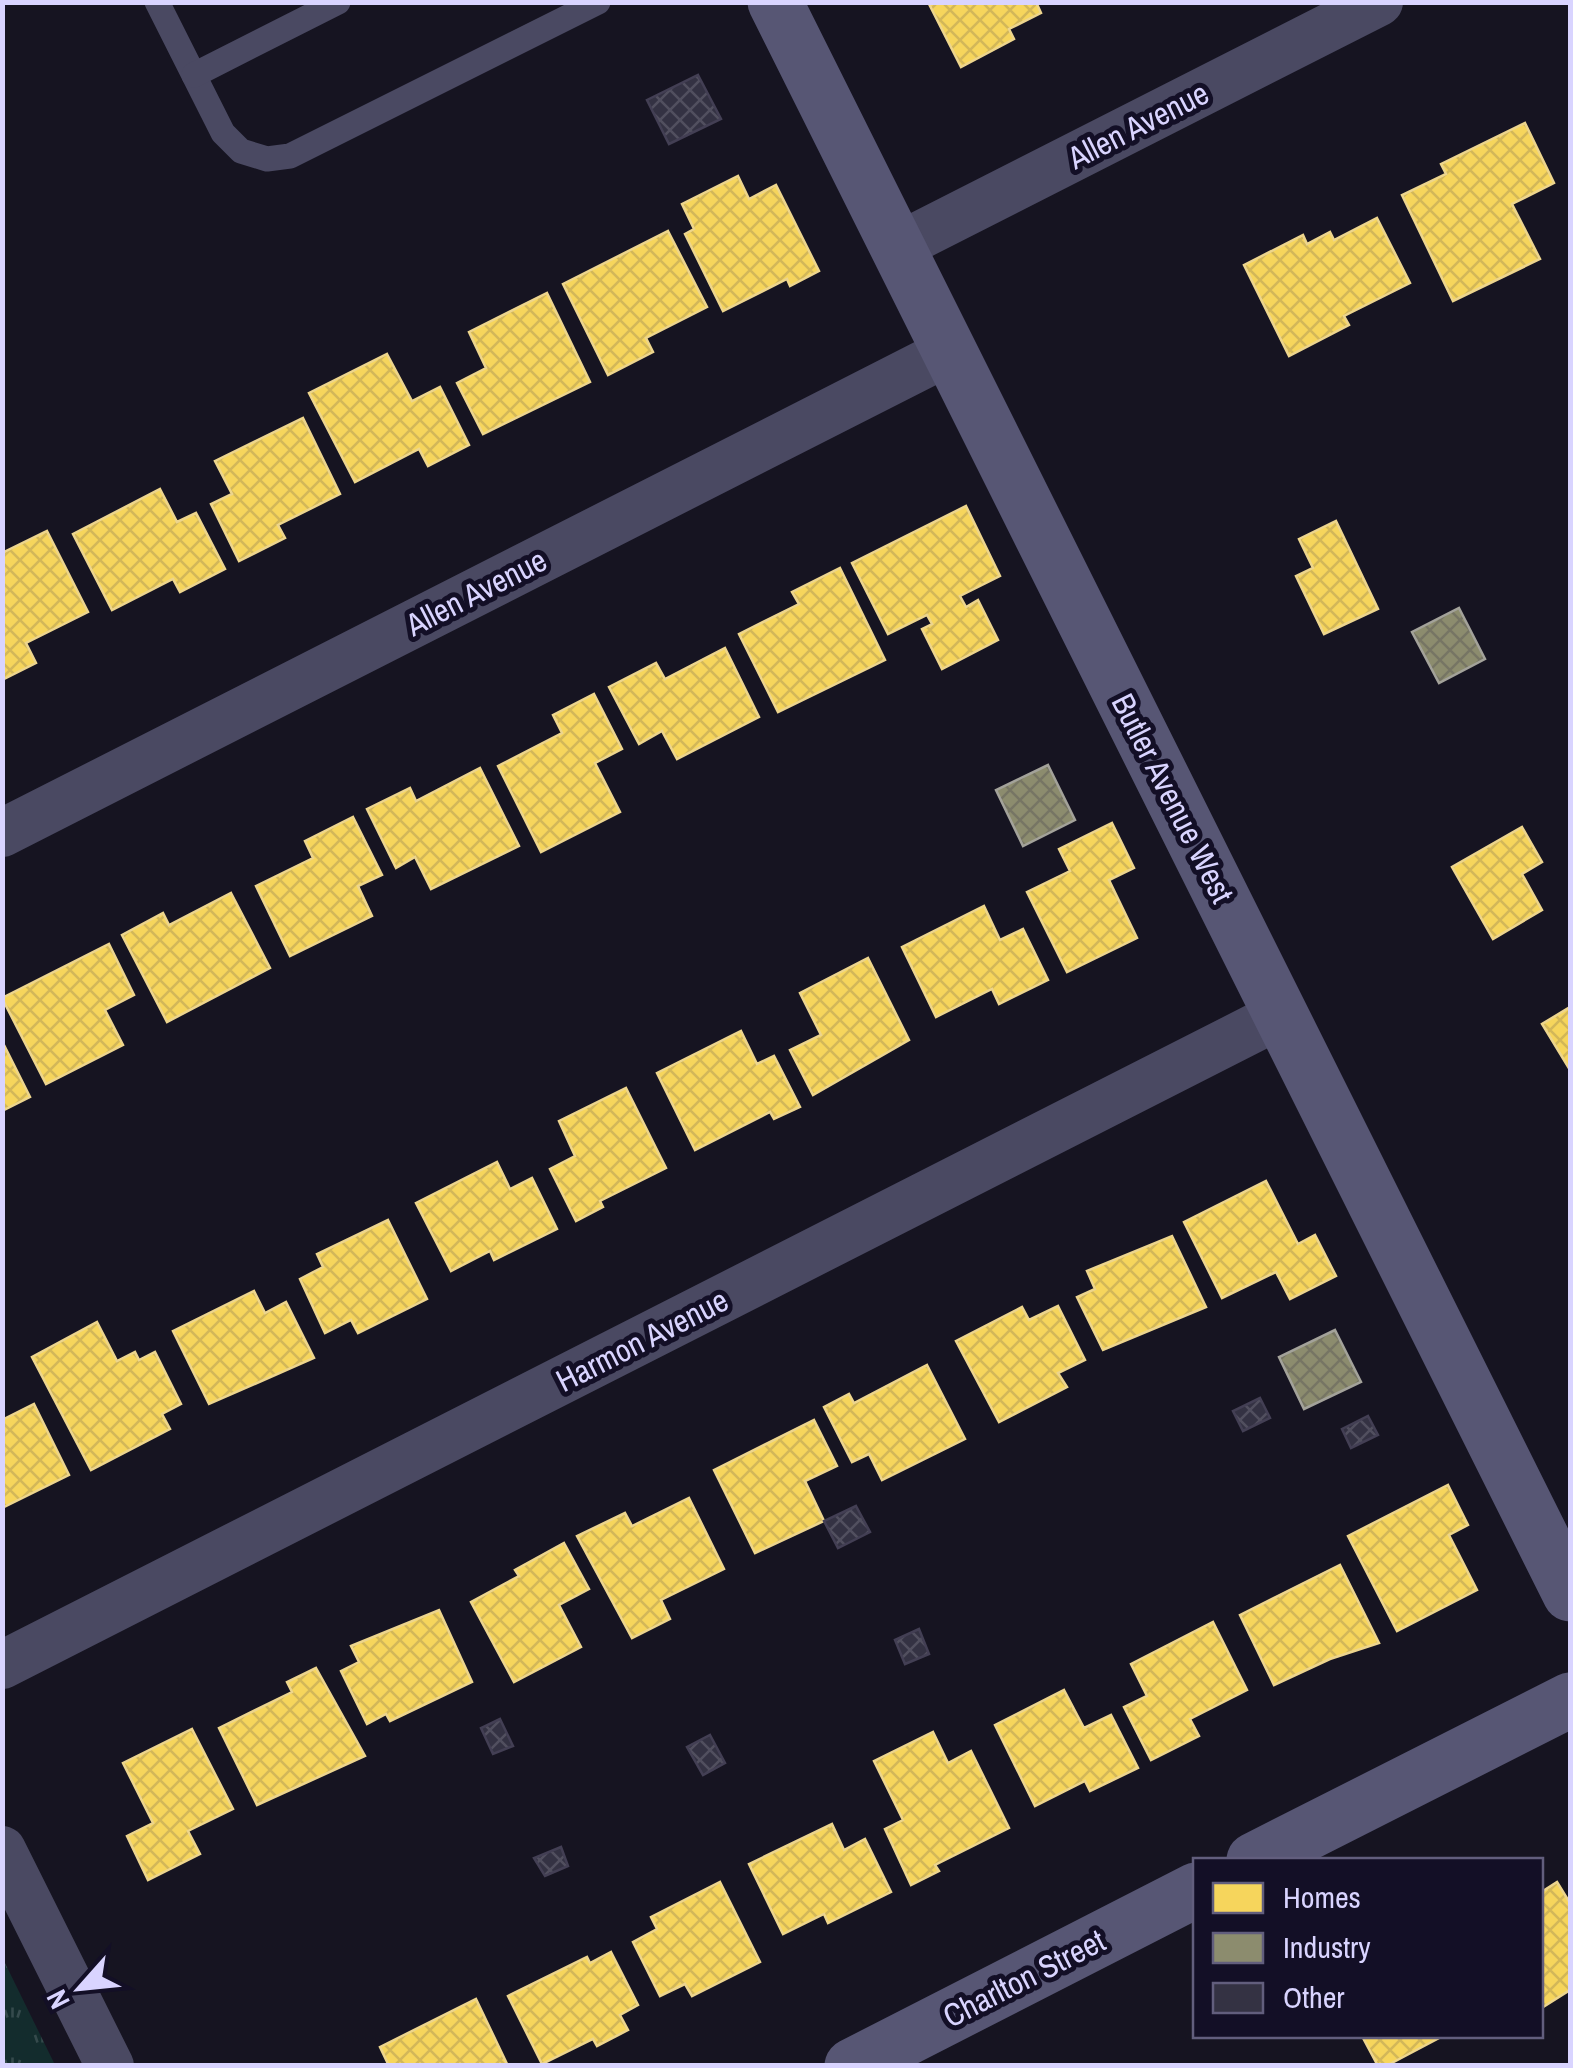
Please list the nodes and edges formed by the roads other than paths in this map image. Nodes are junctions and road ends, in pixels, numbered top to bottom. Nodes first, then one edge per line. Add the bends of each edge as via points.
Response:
1 (158, 2) edge
2 (338, 2) edge
3 (598, 2) edge
4 (775, 2) edge
5 (1380, 2) edge
6 (194, 75) junction
7 (897, 247) junction
8 (950, 351) junction
9 (2, 832) edge
10 (1282, 1014) junction
11 (1570, 1594) edge
12 (2, 1665) edge
13 (1570, 1700) edge
14 (2, 1850) edge
15 (1258, 1858) edge
16 (1193, 1892) edge
17 (110, 2066) edge
18 (852, 2066) edge

1 - 6 lane
2 - 6 lane
3 - 6 lane via 290,156 267,159 241,150 223,134
4 - 7 street, Butler Avenue West
5 - 7 street, Allen Avenue
7 - 8 street, Butler Avenue West
8 - 9 street, Allen Avenue
8 - 10 street, Butler Avenue West
10 - 11 street, Butler Avenue West
10 - 12 street, Harmon Avenue
13 - 15 street
14 - 17 street
16 - 18 street, Charlton Street

